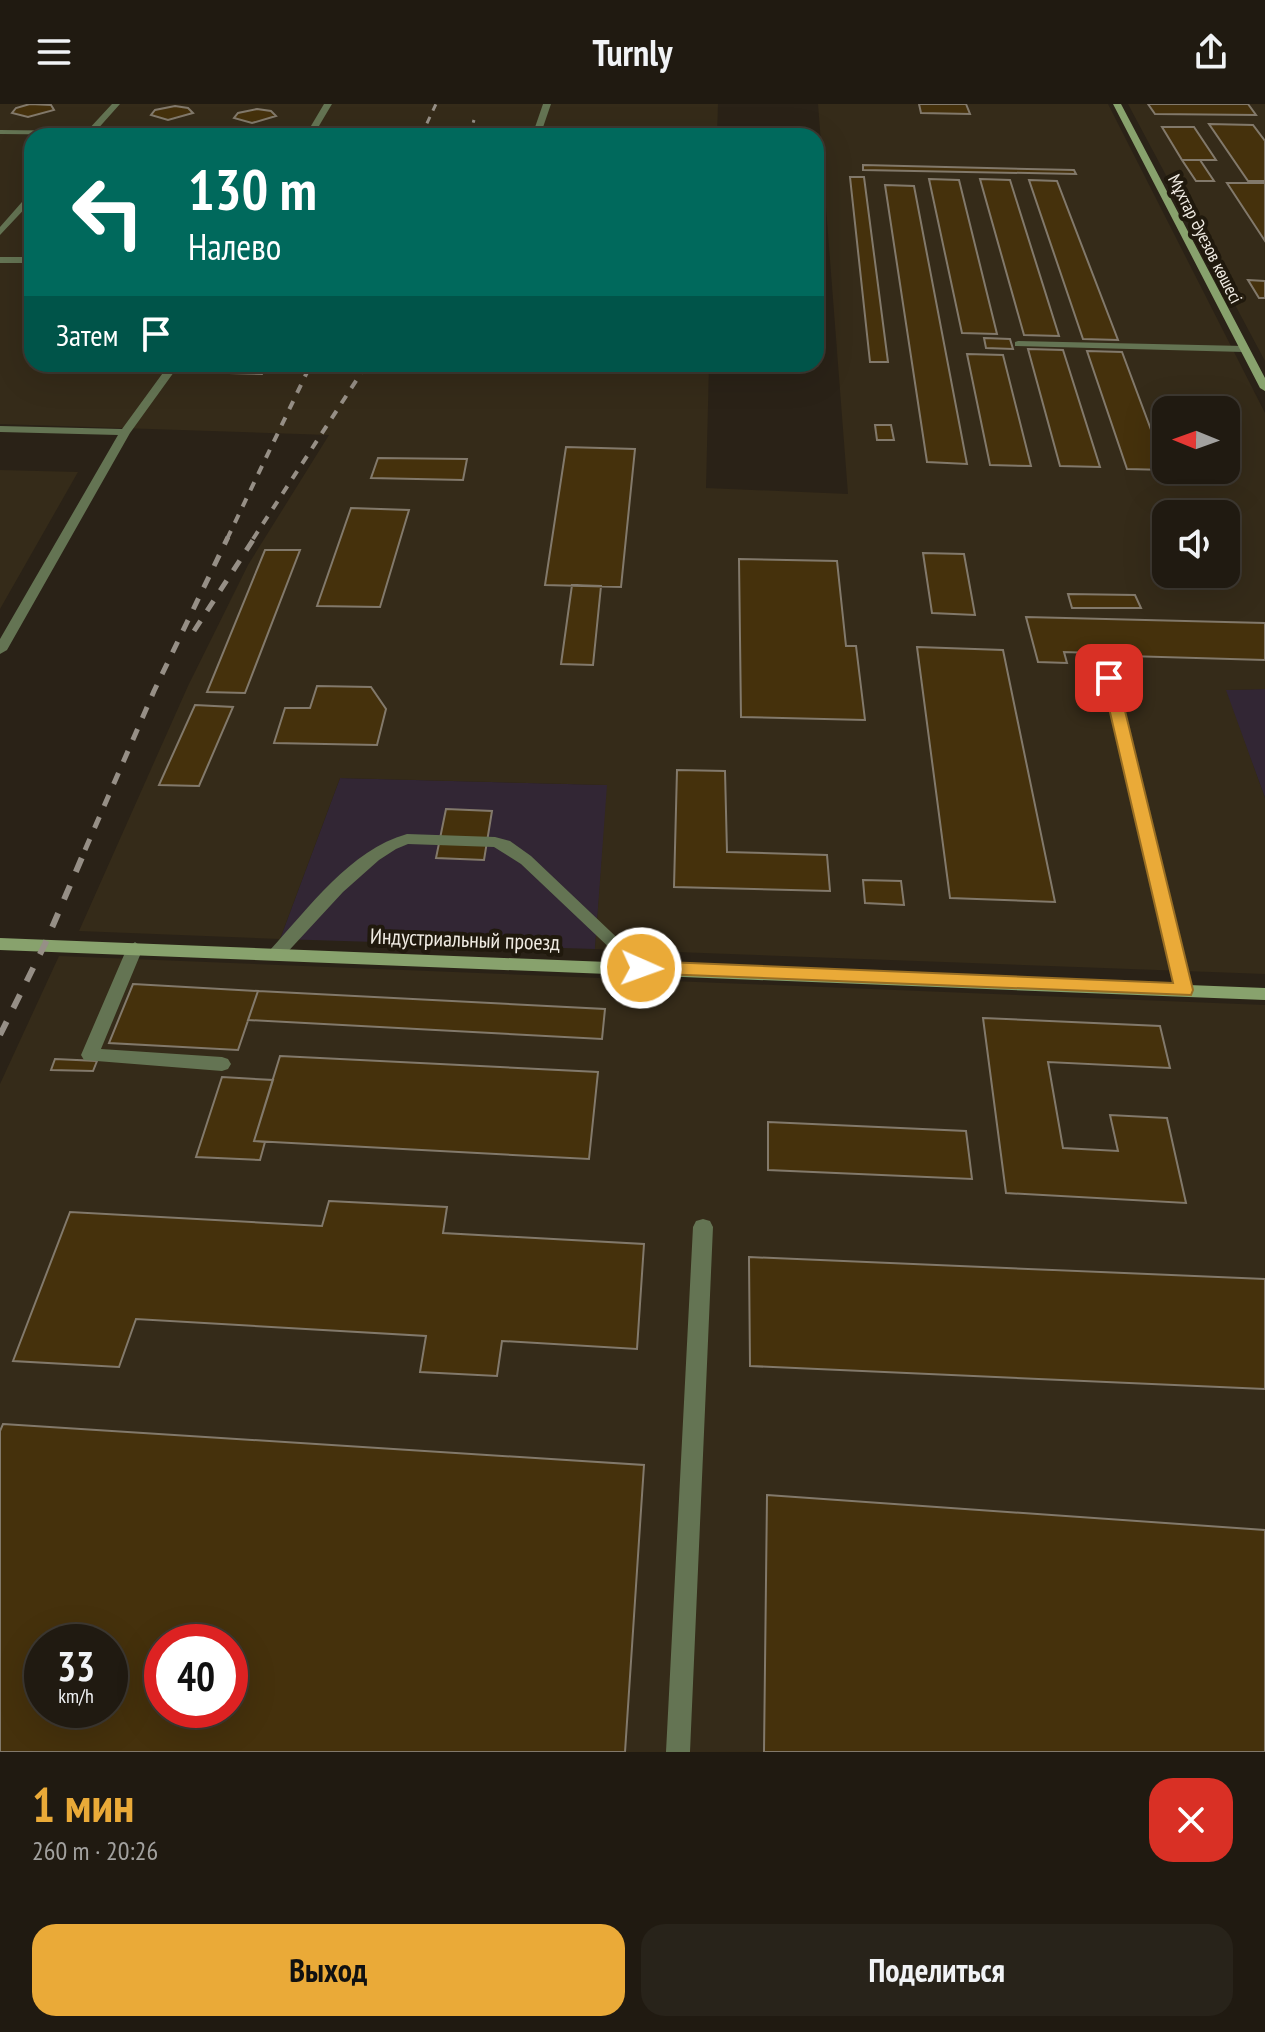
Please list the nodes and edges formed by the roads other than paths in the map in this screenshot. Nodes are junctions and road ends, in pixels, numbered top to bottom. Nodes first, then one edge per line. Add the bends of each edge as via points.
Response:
1 (116, 104) edge
2 (328, 104) edge
3 (547, 104) edge
4 (1117, 104) edge
5 (94, 128) edge
6 (314, 128) edge
7 (539, 128) edge
8 (0, 132) edge
9 (24, 133) edge
10 (24, 205) edge
11 (0, 232) edge
12 (0, 260) edge
13 (24, 260) edge
14 (1018, 344) dead end
15 (1244, 349) junction
16 (169, 372) dead end
17 (1265, 388) edge
18 (0, 429) edge
19 (125, 432) junction
20 (0, 650) edge
21 (1109, 678) dead end
22 (0, 944) edge
23 (135, 948) junction
24 (276, 954) junction
25 (641, 968) junction
26 (1184, 990) junction
27 (1265, 994) edge
28 (222, 1064) dead end
29 (703, 1227) dead end
30 (678, 1752) edge

1 - 5 lane
2 - 6 lane
3 - 7 lane
4 - 15 street, Мұхтар Әуезов көшесі
8 - 9 lane
10 - 11 lane
12 - 13 lane
14 - 15 lane
15 - 17 street, Мұхтар Әуезов көшесі
16 - 19 lane
18 - 19 lane
19 - 20 lane
21 - 26 lane
22 - 23 street, Индустриальный проезд
23 - 24 street, Индустриальный проезд
23 - 28 lane via 90,1055
24 - 25 street, Индустриальный проезд
24 - 25 lane via 373,855 393,842 495,842 516,851
25 - 26 street, Индустриальный проезд
26 - 27 street, Индустриальный проезд
29 - 30 lane

